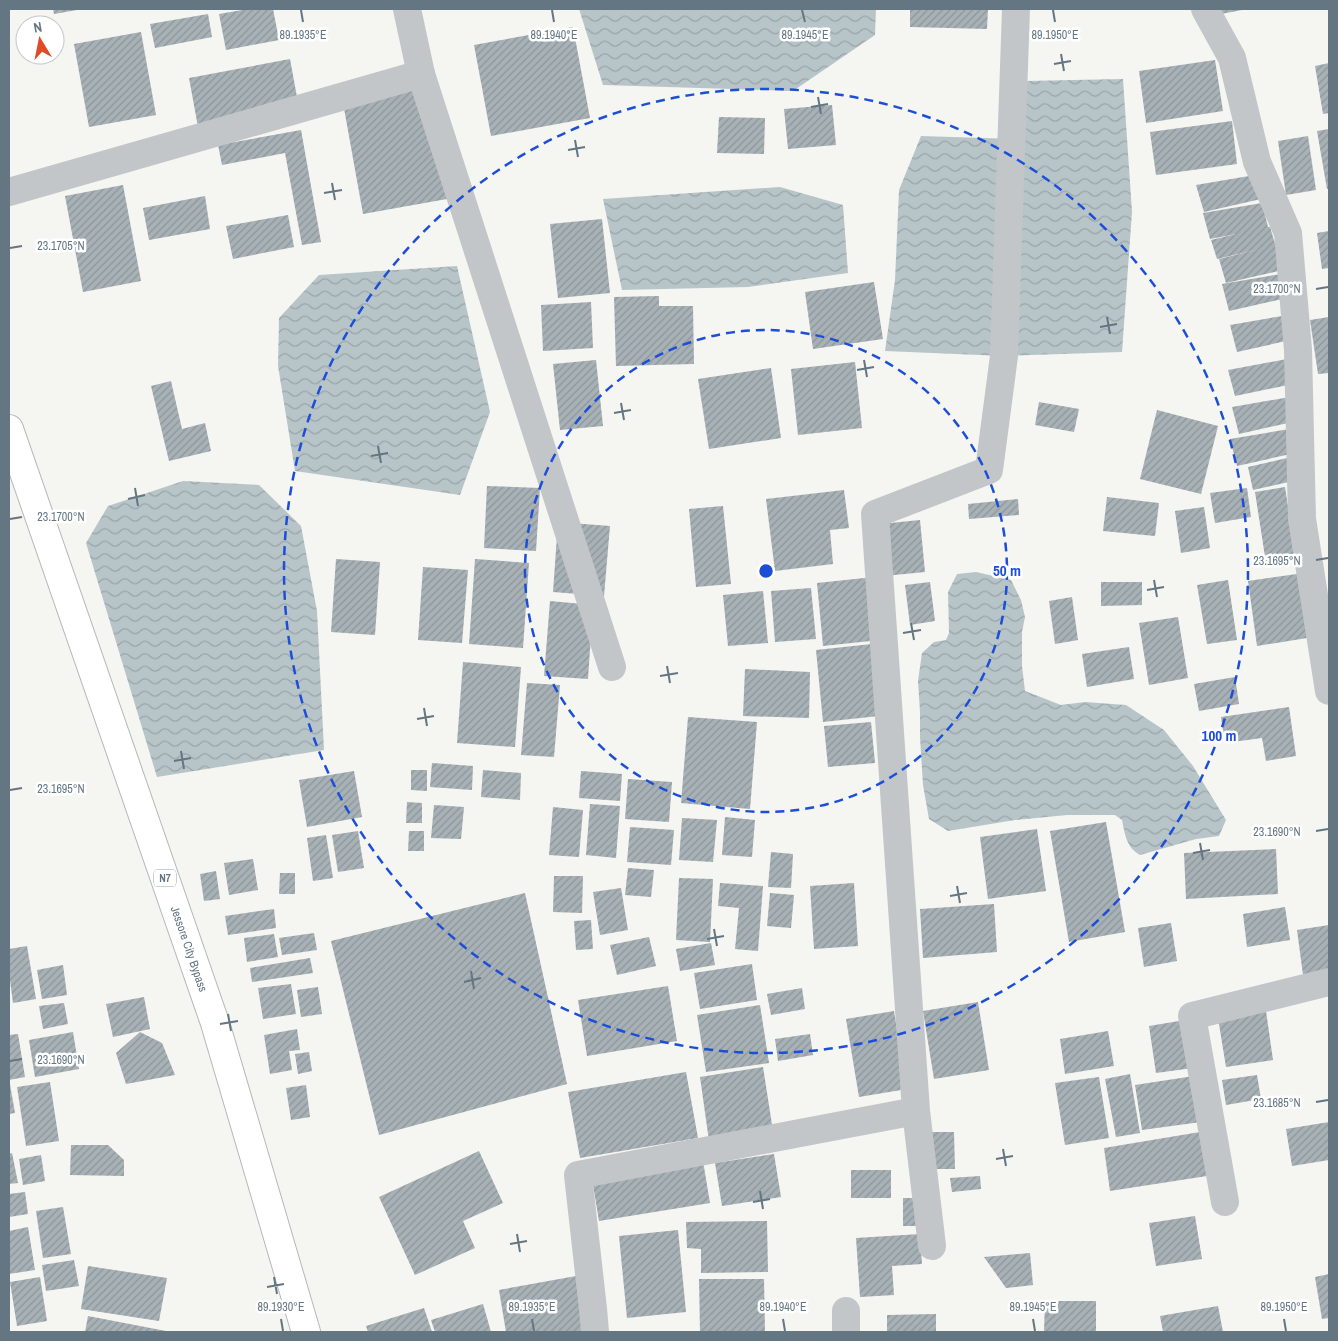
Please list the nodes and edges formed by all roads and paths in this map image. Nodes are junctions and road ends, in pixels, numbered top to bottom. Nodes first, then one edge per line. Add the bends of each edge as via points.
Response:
1 (407, 9) edge
2 (1016, 9) edge
3 (1206, 9) edge
4 (421, 74) junction
5 (9, 192) edge
6 (11, 442) edge
7 (612, 667) dead end
8 (1329, 691) edge
9 (1329, 982) edge
10 (916, 1110) junction
11 (1225, 1202) dead end
12 (932, 1246) dead end
13 (306, 1332) edge
14 (595, 1332) edge

1 - 4 street
2 - 10 street via 1004,356 989,470 875,514
3 - 8 street via 1232,58 1257,162 1288,233 1298,350 1302,519
4 - 5 street
4 - 7 street
6 - 13 highway, Jessore City Bypass / N7 via 215,1023
9 - 11 street via 1192,1016
10 - 12 street
10 - 14 street via 578,1175

